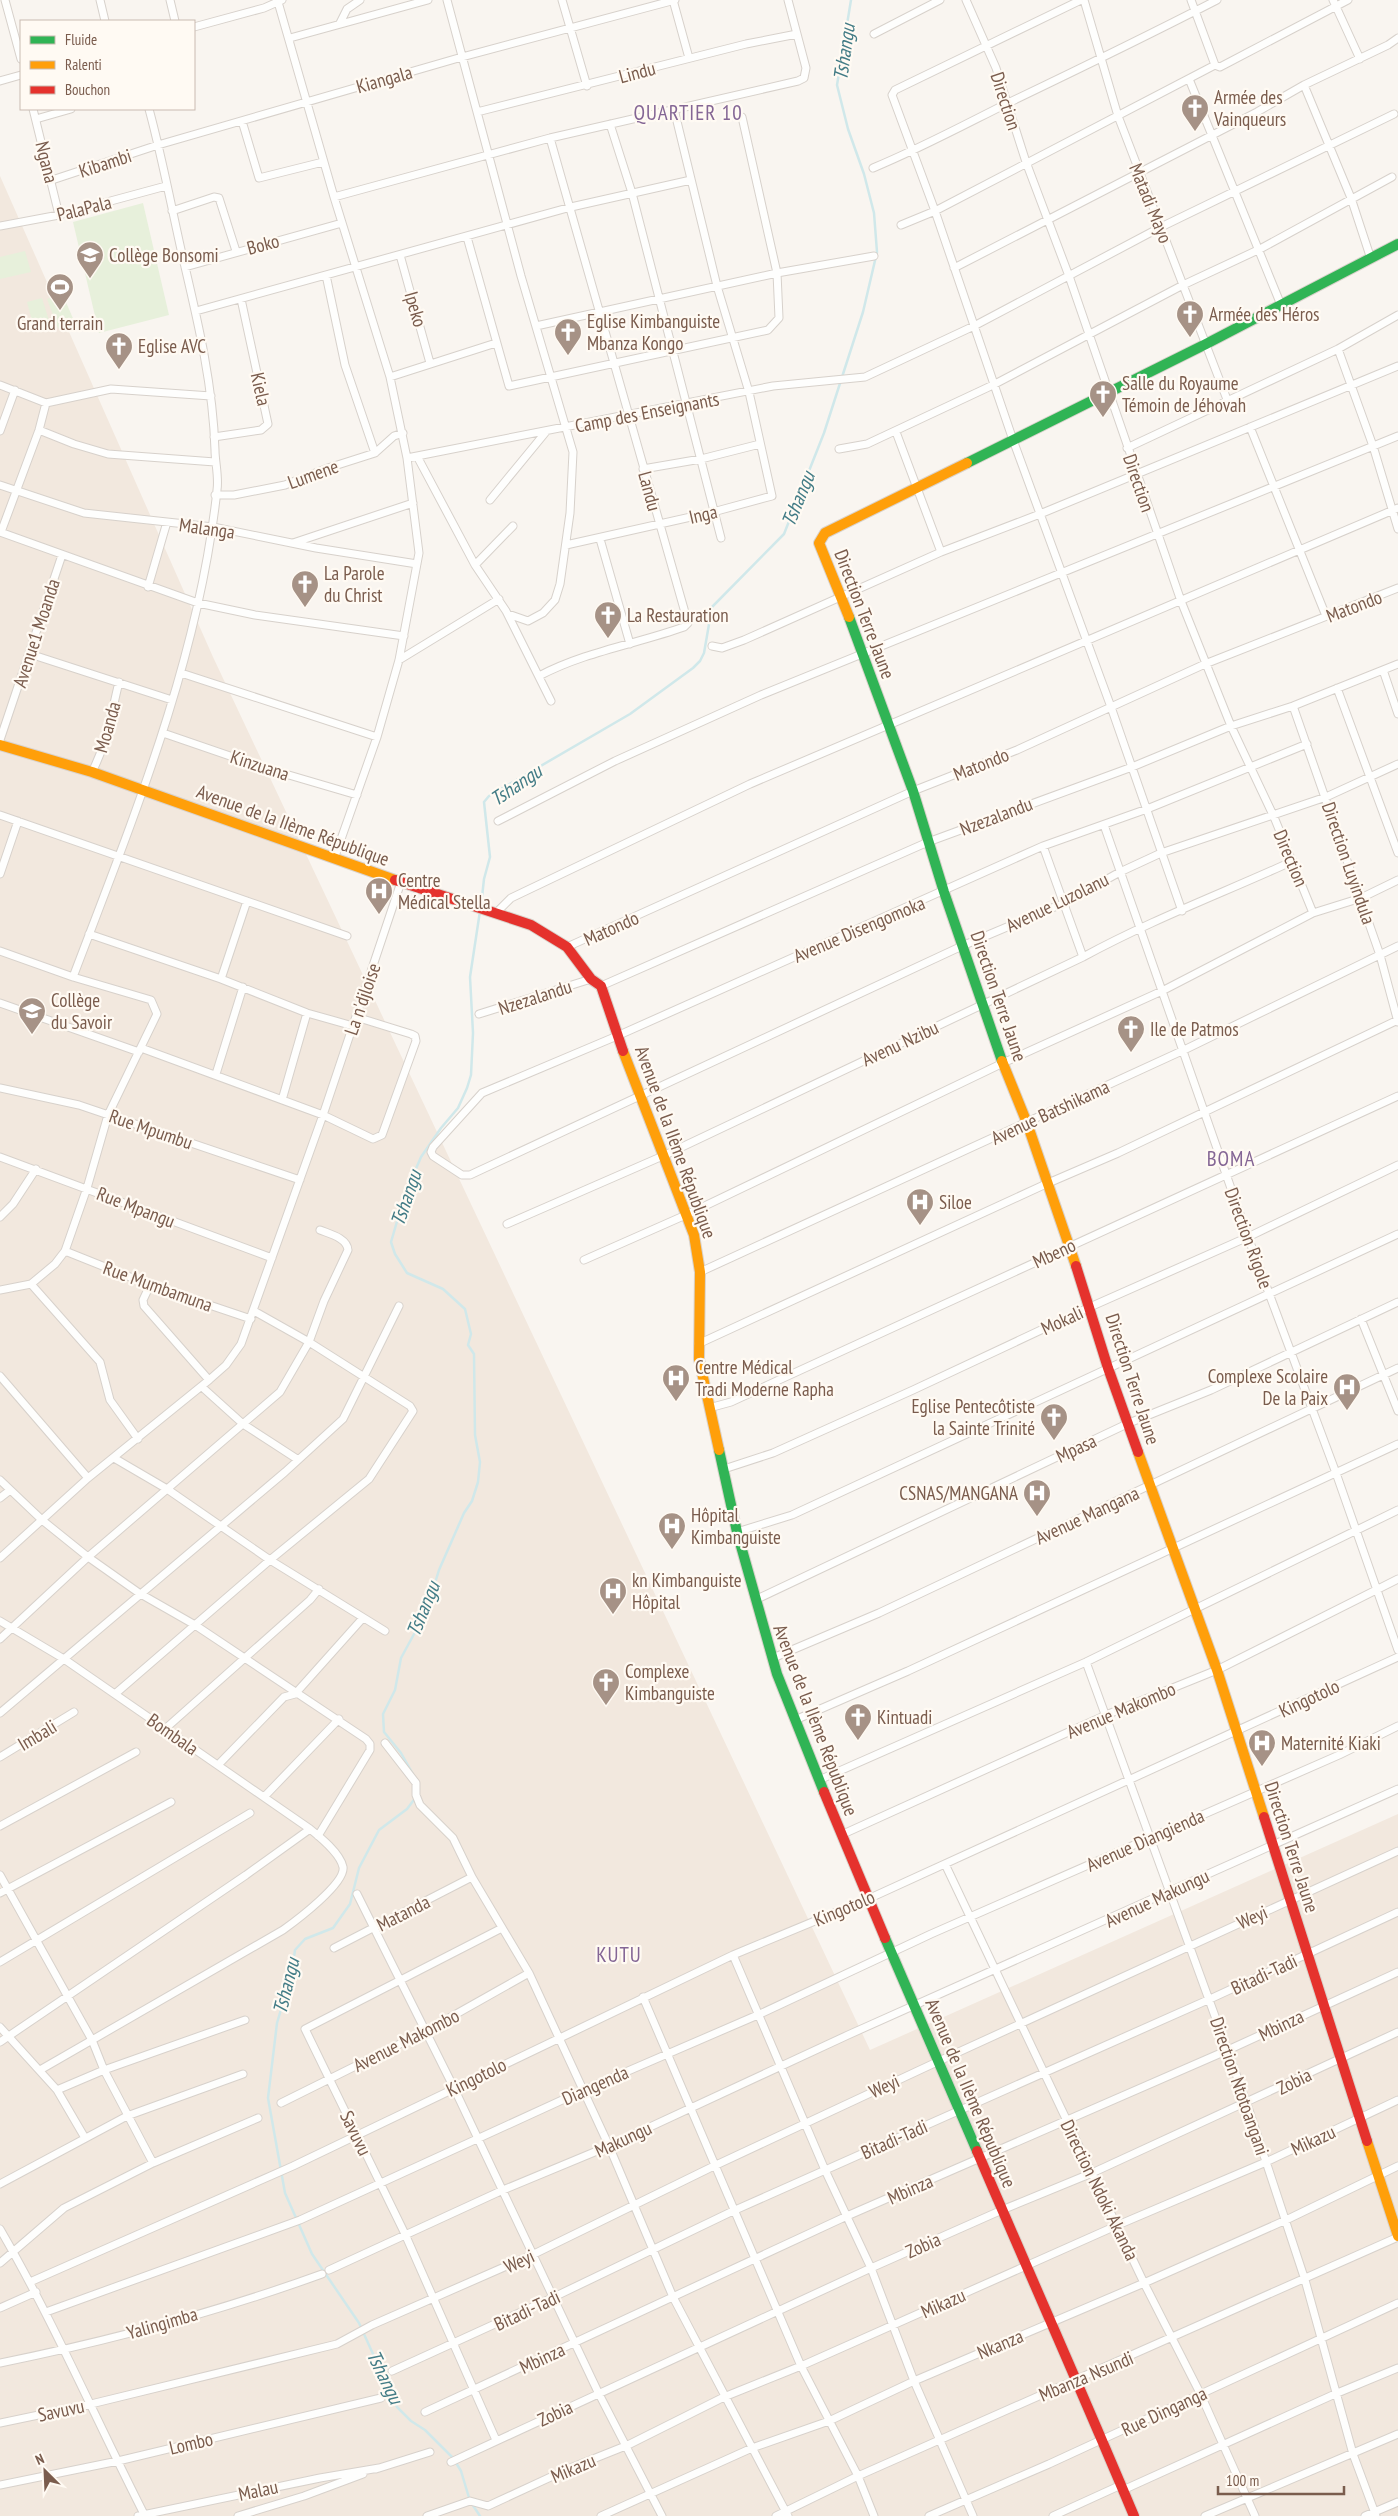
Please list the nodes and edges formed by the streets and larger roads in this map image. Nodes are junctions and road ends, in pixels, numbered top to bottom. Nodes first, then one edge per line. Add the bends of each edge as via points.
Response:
1 (5, 0) edge
2 (100, 0) edge
3 (170, 0) edge
4 (262, 0) edge
5 (360, 0) edge
6 (428, 0) edge
7 (447, 0) edge
8 (562, 0) edge
9 (673, 0) edge
10 (788, 0) edge
11 (940, 0) edge
12 (966, 0) edge
13 (1082, 0) edge
14 (1191, 0) edge
15 (1217, 0) edge
16 (1348, 0) edge
17 (280, 1) edge
18 (407, 3) edge
19 (1334, 3) edge
20 (264, 8) junction
21 (1194, 12) junction
22 (105, 20) edge
23 (176, 20) edge
24 (340, 23) junction
25 (195, 27) edge
26 (570, 29) junction
27 (797, 34) junction
28 (874, 34) dead end
29 (290, 38) junction
30 (1398, 38) edge
31 (987, 44) junction
32 (20, 55) edge
33 (462, 56) junction
34 (1101, 57) junction
35 (688, 58) junction
36 (1360, 59) junction
37 (1215, 65) junction
38 (20, 76) edge
39 (1189, 79) junction
40 (0, 81) edge
41 (1304, 85) junction
42 (587, 86) junction
43 (306, 102) junction
44 (1008, 103) junction
45 (674, 108) junction
46 (33, 110) edge
47 (68, 110) edge
48 (149, 110) edge
49 (477, 112) junction
50 (1394, 114) dead end
51 (1118, 116) junction
52 (742, 117) dead end
53 (36, 119) junction
54 (242, 121) junction
55 (610, 124) junction
56 (1211, 135) junction
57 (550, 138) junction
58 (158, 145) junction
59 (1328, 145) junction
60 (912, 152) junction
61 (489, 154) junction
62 (323, 162) junction
63 (1026, 162) junction
64 (873, 168) dead end
65 (1139, 174) junction
66 (1392, 177) dead end
67 (52, 180) junction
68 (691, 180) junction
69 (166, 186) junction
70 (1236, 190) junction
71 (632, 194) junction
72 (334, 197) junction
73 (1351, 198) junction
74 (571, 207) junction
75 (172, 211) junction
76 (935, 211) junction
77 (59, 214) junction
78 (1048, 221) junction
79 (342, 223) junction
80 (901, 225) dead end
81 (0, 226) edge
82 (508, 226) junction
83 (1160, 227) junction
84 (467, 237) junction
85 (1398, 244) edge
86 (1260, 249) junction
87 (236, 252) junction
88 (400, 255) junction
89 (874, 256) dead end
90 (1371, 259) junction
91 (357, 267) junction
92 (185, 268) junction
93 (954, 268) junction
94 (776, 273) junction
95 (326, 275) junction
96 (1069, 276) junction
97 (1184, 285) junction
98 (717, 286) junction
99 (241, 298) junction
100 (658, 300) junction
101 (1281, 305) junction
102 (196, 311) junction
103 (600, 313) junction
104 (1398, 315) edge
105 (536, 326) junction
106 (974, 326) junction
107 (1088, 336) junction
108 (733, 337) junction
109 (496, 343) junction
110 (1206, 344) junction
111 (1338, 349) junction
112 (673, 350) junction
113 (430, 363) junction
114 (614, 363) junction
115 (1398, 366) edge
116 (551, 375) junction
117 (390, 378) junction
118 (994, 385) junction
119 (0, 386) edge
120 (1352, 386) junction
121 (15, 390) junction
122 (749, 392) junction
123 (1108, 394) junction
124 (211, 396) junction
125 (46, 402) junction
126 (1228, 402) junction
127 (687, 405) junction
128 (630, 415) junction
129 (566, 428) junction
130 (1250, 428) junction
131 (39, 430) junction
132 (0, 431) edge
133 (545, 432) junction
134 (896, 432) junction
135 (403, 433) junction
136 (1398, 436) edge
137 (214, 437) junction
138 (1012, 440) junction
139 (760, 444) junction
140 (1373, 446) junction
141 (1127, 448) junction
142 (839, 449) dead end
143 (375, 453) junction
144 (407, 458) junction
145 (418, 458) junction
146 (701, 459) junction
147 (215, 462) junction
148 (643, 469) junction
149 (1136, 474) junction
150 (0, 485) edge
151 (1274, 486) junction
152 (917, 488) junction
153 (16, 490) junction
154 (215, 495) junction
155 (490, 500) dead end
156 (413, 503) junction
157 (1395, 510) edge
158 (713, 512) junction
159 (1040, 514) junction
160 (167, 522) junction
161 (658, 524) junction
162 (513, 526) dead end
163 (213, 527) junction
164 (1398, 529) edge
165 (0, 532) edge
166 (1158, 536) junction
167 (721, 538) dead end
168 (600, 539) junction
169 (293, 543) junction
170 (566, 545) junction
171 (1300, 550) junction
172 (941, 552) junction
173 (62, 555) junction
174 (417, 564) junction
175 (474, 565) junction
176 (1061, 573) junction
177 (148, 587) junction
178 (1398, 588) edge
179 (842, 597) junction
180 (499, 599) junction
181 (1181, 601) junction
182 (198, 603) junction
183 (508, 614) junction
184 (1326, 616) junction
185 (404, 636) junction
186 (1086, 641) junction
187 (630, 644) junction
188 (712, 646) dead end
189 (30, 654) junction
190 (863, 655) junction
191 (399, 660) junction
192 (1205, 664) junction
193 (1398, 664) edge
194 (1384, 670) junction
195 (181, 673) junction
196 (539, 676) junction
197 (119, 682) junction
198 (1337, 688) junction
199 (172, 700) junction
200 (551, 701) dead end
201 (1293, 706) junction
202 (1110, 707) junction
203 (1398, 714) edge
204 (888, 725) junction
205 (1231, 726) junction
206 (163, 733) junction
207 (377, 737) junction
208 (0, 740) edge
209 (1307, 744) junction
210 (0, 745) edge
211 (1398, 764) edge
212 (1132, 767) junction
213 (1250, 768) junction
214 (92, 772) junction
215 (1369, 776) junction
216 (141, 789) junction
217 (913, 792) junction
218 (357, 795) junction
219 (1326, 797) junction
220 (1147, 809) junction
221 (0, 815) edge
222 (1274, 817) junction
223 (498, 821) dead end
224 (18, 822) junction
225 (1104, 826) junction
226 (928, 842) junction
227 (1043, 846) junction
228 (1161, 853) junction
229 (1398, 854) edge
230 (119, 858) junction
231 (334, 859) junction
232 (1293, 861) junction
233 (1120, 872) junction
234 (0, 874) edge
235 (1398, 880) edge
236 (401, 882) junction
237 (944, 892) junction
238 (1361, 898) junction
239 (246, 901) junction
240 (1064, 903) junction
241 (1182, 911) junction
242 (496, 913) junction
243 (1313, 913) junction
244 (1138, 927) junction
245 (89, 934) junction
246 (347, 936) dead end
247 (962, 946) junction
248 (1398, 946) edge
249 (567, 947) junction
250 (0, 951) edge
251 (1380, 955) junction
252 (1083, 957) junction
253 (73, 977) junction
254 (222, 979) junction
255 (591, 979) junction
256 (601, 986) junction
257 (243, 987) junction
258 (1162, 991) junction
259 (0, 1003) edge
260 (983, 1004) junction
261 (307, 1013) junction
262 (479, 1014) dead end
263 (356, 1018) junction
264 (1398, 1021) edge
265 (353, 1026) junction
266 (617, 1036) junction
267 (140, 1050) junction
268 (1184, 1050) junction
269 (1003, 1063) junction
270 (216, 1074) junction
271 (0, 1088) edge
272 (641, 1095) junction
273 (1398, 1096) edge
274 (282, 1100) junction
275 (1204, 1111) junction
276 (108, 1115) junction
277 (323, 1115) junction
278 (1027, 1123) junction
279 (433, 1147) joint
280 (664, 1156) junction
281 (0, 1157) edge
282 (1398, 1165) edge
283 (36, 1169) junction
284 (1226, 1175) junction
285 (300, 1180) junction
286 (1046, 1184) junction
287 (87, 1188) junction
288 (688, 1214) junction
289 (0, 1217) edge
290 (507, 1224) dead end
291 (320, 1230) dead end
292 (1398, 1234) edge
293 (1248, 1237) junction
294 (1068, 1246) junction
295 (65, 1250) junction
296 (272, 1258) junction
297 (584, 1260) dead end
298 (700, 1272) junction
299 (31, 1284) junction
300 (150, 1285) junction
301 (0, 1290) edge
302 (1269, 1294) junction
303 (1398, 1302) edge
304 (399, 1306) dead end
305 (1090, 1307) junction
306 (254, 1311) junction
307 (251, 1319) junction
308 (1361, 1319) junction
309 (310, 1342) junction
310 (698, 1344) junction
311 (1290, 1352) junction
312 (1108, 1368) junction
313 (1398, 1368) edge
314 (1383, 1375) junction
315 (0, 1376) edge
316 (364, 1377) junction
317 (209, 1380) junction
318 (202, 1387) junction
319 (709, 1408) junction
320 (1311, 1410) junction
321 (1398, 1411) edge
322 (1129, 1423) junction
323 (243, 1424) junction
324 (138, 1439) junction
325 (1398, 1444) edge
326 (114, 1458) junction
327 (297, 1459) junction
328 (724, 1469) junction
329 (1336, 1472) junction
330 (88, 1478) junction
331 (0, 1480) edge
332 (1150, 1486) junction
333 (167, 1489) junction
334 (9, 1491) junction
335 (0, 1498) edge
336 (1398, 1510) edge
337 (42, 1520) junction
338 (222, 1526) junction
339 (1356, 1531) junction
340 (737, 1532) junction
341 (1174, 1548) junction
342 (88, 1557) junction
343 (0, 1558) edge
344 (270, 1560) junction
345 (1398, 1579) edge
346 (319, 1589) junction
347 (1376, 1590) junction
348 (140, 1593) junction
349 (755, 1600) junction
350 (1196, 1609) junction
351 (362, 1619) junction
352 (0, 1621) edge
353 (195, 1625) junction
354 (13, 1629) junction
355 (385, 1631) dead end
356 (0, 1639) edge
357 (1398, 1650) edge
358 (1398, 1657) edge
359 (773, 1658) junction
360 (64, 1659) junction
361 (244, 1659) junction
362 (1086, 1662) junction
363 (1217, 1670) junction
364 (115, 1694) junction
365 (295, 1694) junction
366 (74, 1712) dead end
367 (0, 1713) edge
368 (1106, 1715) junction
369 (338, 1719) junction
370 (795, 1720) junction
371 (1398, 1726) edge
372 (165, 1728) junction
373 (1236, 1731) junction
374 (385, 1743) dead end
375 (136, 1752) dead end
376 (0, 1757) edge
377 (218, 1765) junction
378 (819, 1780) junction
379 (1131, 1780) junction
380 (1398, 1789) edge
381 (1255, 1790) junction
382 (264, 1797) junction
383 (172, 1802) dead end
384 (250, 1813) dead end
385 (0, 1826) edge
386 (310, 1829) junction
387 (841, 1835) junction
388 (318, 1836) junction
389 (1152, 1837) junction
390 (1272, 1844) junction
391 (1398, 1851) edge
392 (945, 1864) junction
393 (0, 1875) edge
394 (472, 1878) junction
395 (8, 1889) junction
396 (0, 1893) edge
397 (1170, 1893) junction
398 (357, 1894) dead end
399 (868, 1898) junction
400 (1290, 1899) junction
401 (1398, 1912) edge
402 (970, 1919) junction
403 (502, 1928) junction
404 (373, 1929) junction
405 (35, 1941) junction
406 (1189, 1945) junction
407 (334, 1948) dead end
408 (892, 1954) junction
409 (1307, 1954) junction
410 (733, 1956) junction
411 (0, 1962) edge
412 (995, 1970) junction
413 (1398, 1972) edge
414 (529, 1973) junction
415 (400, 1980) junction
416 (67, 1997) junction
417 (643, 1997) junction
418 (1210, 1999) junction
419 (1323, 2005) junction
420 (916, 2006) junction
421 (760, 2014) junction
422 (245, 2020) dead end
423 (1021, 2024) junction
424 (0, 2027) edge
425 (426, 2031) junction
426 (1398, 2032) edge
427 (8, 2036) junction
428 (559, 2037) junction
429 (92, 2040) junction
430 (0, 2042) edge
431 (1228, 2050) junction
432 (666, 2054) junction
433 (1340, 2058) junction
434 (938, 2061) junction
435 (782, 2065) junction
436 (40, 2070) junction
437 (104, 2070) junction
438 (1044, 2073) junction
439 (243, 2074) dead end
440 (330, 2080) junction
441 (454, 2088) junction
442 (57, 2090) junction
443 (584, 2090) junction
444 (1398, 2100) edge
445 (281, 2103) dead end
446 (1247, 2104) junction
447 (690, 2108) junction
448 (959, 2109) junction
449 (127, 2116) junction
450 (258, 2118) dead end
451 (1361, 2118) junction
452 (1067, 2120) junction
453 (806, 2123) junction
454 (356, 2134) junction
455 (85, 2138) junction
456 (479, 2138) junction
457 (609, 2146) junction
458 (980, 2158) junction
459 (1266, 2162) junction
460 (154, 2163) junction
461 (714, 2166) junction
462 (1398, 2166) edge
463 (825, 2170) junction
464 (1092, 2173) junction
465 (1379, 2176) junction
466 (380, 2183) junction
467 (0, 2184) edge
468 (503, 2190) junction
469 (634, 2206) junction
470 (1002, 2210) junction
471 (733, 2211) junction
472 (847, 2216) junction
473 (1286, 2220) junction
474 (1118, 2225) junction
475 (0, 2229) edge
476 (405, 2234) junction
477 (1398, 2237) edge
478 (652, 2250) junction
479 (13, 2252) junction
480 (534, 2254) junction
481 (754, 2258) junction
482 (0, 2263) edge
483 (1026, 2266) junction
484 (871, 2268) junction
485 (329, 2270) dead end
486 (322, 2274) dead end
487 (1305, 2280) junction
488 (30, 2282) junction
489 (1144, 2283) junction
490 (36, 2292) junction
491 (673, 2297) junction
492 (554, 2298) junction
493 (432, 2299) junction
494 (1398, 2303) edge
495 (0, 2308) edge
496 (46, 2312) junction
497 (778, 2312) junction
498 (1052, 2321) junction
499 (372, 2325) joint
500 (893, 2325) junction
501 (1173, 2338) junction
502 (1322, 2340) junction
503 (576, 2343) junction
504 (453, 2344) junction
505 (700, 2348) junction
506 (62, 2350) junction
507 (0, 2363) edge
508 (801, 2366) junction
509 (1398, 2368) edge
510 (392, 2371) dead end
511 (1077, 2379) junction
512 (914, 2381) junction
513 (474, 2390) junction
514 (598, 2392) junction
515 (1200, 2393) junction
516 (1335, 2394) junction
517 (724, 2397) junction
518 (381, 2398) dead end
519 (91, 2404) junction
520 (425, 2412) dead end
521 (829, 2421) junction
522 (0, 2423) edge
523 (1398, 2434) edge
524 (496, 2440) junction
525 (941, 2440) junction
526 (1102, 2440) junction
527 (628, 2445) junction
528 (1223, 2446) junction
529 (752, 2448) junction
530 (430, 2452) dead end
531 (1353, 2454) junction
532 (118, 2460) junction
533 (451, 2462) dead end
534 (380, 2468) junction
535 (858, 2476) junction
536 (0, 2485) edge
537 (1122, 2487) junction
538 (650, 2493) junction
539 (1247, 2498) junction
540 (966, 2499) junction
541 (1398, 2502) edge
542 (787, 2514) edge
543 (1375, 2514) edge
544 (142, 2516) edge
545 (238, 2516) edge
546 (428, 2516) edge
547 (601, 2516) edge
548 (662, 2516) edge
549 (776, 2516) edge
550 (874, 2516) edge
551 (929, 2516) edge
552 (974, 2516) edge
553 (1053, 2516) edge
554 (1134, 2516) edge
555 (1205, 2516) edge
556 (1255, 2516) edge
557 (1365, 2516) edge

1 - 32 street
2 - 22 street
3 - 23 street
4 - 20 street
5 - 24 street via 347,10
6 - 18 street
7 - 33 street
8 - 26 street
9 - 26 street, Kiangala
9 - 35 street
10 - 27 street
11 - 28 street
12 - 31 street, Direction
13 - 31 street
13 - 34 street, Matadi Mayo
14 - 21 street
15 - 21 street
16 - 19 street
17 - 20 street
17 - 29 street
18 - 24 street
19 - 36 street
19 - 37 street via 1220,67
20 - 25 street
21 - 34 street
21 - 37 street
24 - 29 street
26 - 33 street, Kiangala
26 - 42 street
27 - 35 street, Lindu
27 - 45 street via 806,68 804,78
29 - 43 street
30 - 36 street
31 - 44 street, Direction
31 - 60 street via 892,95
33 - 43 street, Kiangala
33 - 49 street
34 - 44 street
34 - 51 street, Matadi Mayo
35 - 42 street, Lindu
36 - 41 street
37 - 39 street
38 - 40 street
39 - 51 street
39 - 56 street
41 - 56 street
41 - 59 street
42 - 49 street, Lindu
43 - 54 street
43 - 62 street
44 - 60 street
44 - 63 street, Direction
45 - 55 street
45 - 68 street
46 - 53 street, Ngana
47 - 53 street
48 - 58 street
49 - 61 street
50 - 59 street
51 - 63 street
51 - 65 street, Matadi Mayo
52 - 94 street
53 - 67 street, Ngana
54 - 58 street
54 - 62 street via 259,178
55 - 57 street
55 - 71 street
56 - 65 street
56 - 70 street
57 - 61 street
57 - 74 street, Landu
58 - 67 street, Kibambi
58 - 69 street
59 - 70 street
59 - 73 street
60 - 64 street
60 - 76 street
61 - 72 street
61 - 82 street
62 - 72 street
63 - 76 street
63 - 78 street, Direction
65 - 78 street
65 - 83 street, Matadi Mayo
66 - 73 street
67 - 77 street, Ngana
68 - 71 street
68 - 98 street
69 - 75 street
69 - 77 street, PalaPala
70 - 83 street
70 - 86 street
71 - 74 street
71 - 100 street
72 - 79 street
73 - 86 street
73 - 90 street
74 - 82 street
74 - 103 street, Landu
75 - 87 street via 219,198
75 - 92 street
76 - 80 street
76 - 93 street
77 - 81 street, PalaPala
78 - 93 street
78 - 96 street, Direction
79 - 87 street, Boko
79 - 91 street
82 - 84 street
82 - 105 street
83 - 96 street
83 - 97 street, Matadi Mayo
84 - 88 street
84 - 109 street
85 - 90 street
86 - 97 street
86 - 101 street
87 - 92 street, Boko
88 - 91 street
88 - 113 street, Ipeko
89 - 94 street
90 - 101 street
91 - 95 street
91 - 117 street
92 - 102 street
93 - 106 street
94 - 98 street
94 - 108 street via 779,318 776,324 768,330
95 - 99 street
95 - 143 street via 345,366
96 - 106 street
96 - 107 street, Direction
97 - 107 street
97 - 110 street, Matadi Mayo
98 - 100 street
98 - 108 street
99 - 102 street
99 - 137 street, Kiela via 268,424 260,430
100 - 103 street
100 - 112 street
101 - 110 street
102 - 124 street
103 - 105 street
103 - 114 street, Landu
104 - 111 street
105 - 116 street
106 - 118 street
106 - 122 street via 865,377 773,386
107 - 118 street
107 - 123 street, Direction
108 - 112 street
108 - 122 street
109 - 113 street
109 - 116 street via 509,386
110 - 123 street
110 - 126 street, Matadi Mayo
111 - 120 street
111 - 126 street
112 - 114 street
112 - 127 street
113 - 117 street
114 - 116 street
114 - 128 street, Landu
115 - 120 street
116 - 129 street
117 - 135 street
118 - 134 street
118 - 138 street
119 - 121 street
120 - 130 street
120 - 140 street
121 - 125 street
121 - 132 street
122 - 127 street, Camp des Enseignants
122 - 139 street
123 - 138 street
123 - 141 street, Direction
124 - 125 street via 111,389
124 - 137 street
125 - 131 street
126 - 141 street
127 - 128 street, Camp des Enseignants
127 - 146 street
128 - 129 street, Camp des Enseignants
128 - 148 street, Landu
129 - 133 street, Camp des Enseignants
129 - 170 street via 573,452
130 - 149 street
130 - 151 street
131 - 147 street via 108,454
131 - 153 street
133 - 145 street, Camp des Enseignants
133 - 155 street
134 - 142 street via 867,444
134 - 152 street
135 - 143 street, Lumene via 394,436
135 - 144 street
136 - 140 street
137 - 147 street
138 - 152 street
138 - 159 street
139 - 146 street
139 - 158 street, Inga via 772,496
140 - 151 street
140 - 157 street
141 - 149 street, Direction
143 - 154 street, Lumene via 285,485 234,495
144 - 145 street, Camp des Enseignants
144 - 156 street
145 - 175 street
146 - 148 street
146 - 158 street
147 - 154 street
148 - 161 street, Landu
149 - 159 street
149 - 166 street, Direction
150 - 153 street, Malanga
151 - 166 street
151 - 171 street
152 - 172 street
152 - 179 street, Direction Terre Jaune via 820,538
153 - 160 street, Malanga via 84,513
153 - 165 street
154 - 163 street
156 - 169 street
156 - 174 street via 419,553
157 - 164 street
157 - 171 street
158 - 161 street, Inga
158 - 167 street
159 - 172 street
159 - 176 street
160 - 163 street, Malanga
160 - 177 street
161 - 168 street, Inga
161 - 187 street, Landu via 688,623
162 - 175 street
163 - 169 street, Malanga
163 - 182 street
165 - 173 street
166 - 176 street
166 - 181 street, Direction
168 - 170 street, Inga
168 - 187 street
169 - 174 street, Malanga
170 - 183 street via 555,600 543,613 528,621
171 - 181 street
171 - 184 street
172 - 179 street
173 - 177 street
173 - 189 street, Avenue1 Moanda
174 - 185 street
175 - 180 street
176 - 186 street
176 - 190 street
177 - 182 street
178 - 184 street, Matondo
179 - 188 street via 744,640 722,648
179 - 190 street, Direction Terre Jaune
180 - 183 street
180 - 191 street
181 - 186 street
181 - 192 street, Direction
182 - 185 street via 255,615
182 - 195 street
183 - 196 street
184 - 192 street, Matondo
185 - 191 street
186 - 202 street
186 - 204 street
187 - 196 street
189 - 197 street, Moanda
189 - 208 street, Avenue1 Moanda
190 - 204 street, Direction Terre Jaune
190 - 223 street via 761,695 615,761
191 - 207 street
192 - 202 street, Matondo
192 - 205 street, Direction
193 - 194 street, Nzezalandu
194 - 198 street, Nzezalandu
194 - 203 street
195 - 199 street
195 - 207 street
196 - 200 street
197 - 199 street, Moanda
197 - 214 street, Moanda via 112,722
198 - 201 street, Nzezalandu
198 - 215 street
199 - 206 street
201 - 205 street, Nzezalandu
201 - 209 street, Direction Luyindula
202 - 212 street
202 - 217 street, Matondo via 1017,750
204 - 217 street, Direction Terre Jaune
204 - 242 street via 607,850 511,898
205 - 212 street, Nzezalandu
205 - 213 street, Direction
206 - 216 street
206 - 218 street, Kinzuana
207 - 218 street
209 - 213 street, Avenue Disengomoka
209 - 219 street, Direction Luyindula
210 - 214 street, Avenue de la IIème République
211 - 215 street, Avenue Luzolanu
212 - 220 street
212 - 226 street, Nzezalandu
213 - 220 street, Avenue Disengomoka
213 - 222 street, Direction
214 - 216 street, Avenue de la IIème République
215 - 219 street, Avenue Luzolanu
215 - 229 street
216 - 230 street
216 - 231 street, Avenue de la IIème République
217 - 226 street, Direction Terre Jaune
217 - 249 street, Matondo
218 - 231 street
219 - 222 street, Avenue Luzolanu
219 - 238 street, Direction Luyindula
220 - 225 street, Avenue Disengomoka
220 - 228 street
221 - 224 street
222 - 228 street, Avenue Luzolanu
222 - 232 street, Direction
224 - 230 street
224 - 234 street
225 - 227 street, Avenue Disengomoka
225 - 233 street, Direction Rigole
226 - 237 street, Direction Terre Jaune
226 - 256 street, Nzezalandu
227 - 237 street, Avenue Disengomoka
227 - 240 street
228 - 233 street, Avenue Luzolanu
228 - 241 street
230 - 239 street
230 - 245 street
231 - 236 street, Avenue de la IIème République
232 - 241 street, Avenu Nzibu
232 - 243 street, Direction
233 - 240 street, Avenue Luzolanu
233 - 244 street, Direction Rigole
235 - 238 street
236 - 242 street, Avenue de la IIème République
236 - 263 street, La n'djloise
237 - 247 street, Direction Terre Jaune
237 - 266 street, Avenue Disengomoka
238 - 243 street
238 - 251 street, Direction Luyindula
239 - 246 street
239 - 254 street
240 - 247 street, Avenue Luzolanu
240 - 252 street
241 - 244 street, Avenu Nzibu
242 - 249 street, Avenue de la IIème République via 531,925
243 - 258 street
244 - 252 street, Avenu Nzibu
244 - 258 street, Direction Rigole
245 - 253 street
245 - 254 street
247 - 260 street, Direction Terre Jaune
247 - 272 street, Avenue Luzolanu
248 - 251 street, Avenue Batshikama
249 - 255 street, Avenue de la IIème République
250 - 253 street
251 - 264 street, Direction Luyindula
251 - 268 street, Avenue Batshikama
252 - 260 street, Avenu Nzibu
253 - 267 street via 151,1000 157,1014
254 - 257 street
255 - 256 street, Avenue de la IIème République
255 - 262 street, Nzezalandu
256 - 266 street, Avenue de la IIème République
257 - 261 street
257 - 270 street
258 - 268 street, Direction Rigole
258 - 269 street
259 - 267 street
260 - 269 street, Direction Terre Jaune
260 - 280 street, Avenu Nzibu
261 - 265 street
261 - 274 street
263 - 265 street, La n'djloise
263 - 277 street via 415,1036 416,1047 382,1135 378,1138 373,1139
264 - 275 street
265 - 277 street, La n'djloise
266 - 272 street, Avenue de la IIème République
266 - 279 street, Avenue Disengomoka via 482,1092
267 - 270 street
267 - 276 street
268 - 275 street, Direction Rigole
268 - 278 street, Avenue Batshikama
269 - 278 street, Direction Terre Jaune
269 - 288 street
270 - 274 street
271 - 276 street, Rue Mpumbu via 38,1098 58,1099
272 - 279 street, Avenue Luzolanu via 470,1175 462,1175 433,1156
272 - 280 street, Avenue de la IIème République
273 - 284 street, Mbeno
274 - 277 street
275 - 284 street, Direction Rigole
275 - 286 street
276 - 285 street, Rue Mpumbu
276 - 287 street
277 - 285 street, La n'djloise
278 - 286 street, Direction Terre Jaune
278 - 298 street, Avenue Batshikama
280 - 288 street, Avenue de la IIème République
280 - 290 street, Avenu Nzibu
281 - 283 street, Rue Mpangu
282 - 293 street, Mokali
283 - 287 street, Rue Mpangu
283 - 289 street via 13,1204
284 - 293 street, Direction Rigole
284 - 294 street, Mbeno
285 - 296 street, La n'djloise
286 - 294 street, Direction Terre Jaune
286 - 310 street
287 - 295 street
287 - 296 street, Rue Mpangu
288 - 297 street
288 - 298 street, Avenue de la IIème République
291 - 309 street via 343,1240 348,1250 324,1301
292 - 302 street
293 - 302 street, Direction Rigole
293 - 305 street, Mokali
294 - 305 street, Direction Terre Jaune
294 - 319 street, Mbeno via 731,1402
295 - 299 street via 55,1264
295 - 300 street, Rue Mumbamuna
296 - 306 street, La n'djloise
298 - 310 street, Avenue de la IIème République
299 - 301 street
299 - 324 street via 100,1362 110,1400
300 - 307 street, Rue Mumbamuna
300 - 317 street via 143,1300 144,1306
302 - 311 street, Direction Rigole
302 - 312 street
303 - 308 street, Mpasa
304 - 316 street
305 - 312 street, Direction Terre Jaune
305 - 328 street, Mokali via 782,1449
306 - 307 street, La n'djloise
306 - 309 street
307 - 317 street, La n'djloise via 234,1355
308 - 311 street, Mpasa
308 - 314 street
309 - 316 street
309 - 323 street via 280,1392
310 - 319 street, Avenue de la IIème République
311 - 320 street, Direction Rigole
311 - 322 street, Mpasa via 1211,1390
312 - 322 street, Direction Terre Jaune
312 - 340 street via 792,1515
313 - 314 street, Avenue Mangana
314 - 320 street, Avenue Mangana
314 - 321 street
315 - 330 street
316 - 327 street via 343,1419
316 - 344 street via 413,1411 369,1479
317 - 318 street, La n'djloise
318 - 323 street
318 - 324 street, La n'djloise
319 - 328 street, Avenue de la IIème République
320 - 329 street, Direction Rigole
320 - 332 street, Avenue Mangana
322 - 332 street, Direction Terre Jaune
322 - 349 street, Mpasa
323 - 327 street
323 - 333 street
324 - 326 street, La n'djloise
325 - 329 street
326 - 330 street, La n'djloise
326 - 333 street
327 - 338 street
328 - 340 street, Avenue de la IIème République
329 - 339 street, Direction Rigole
329 - 341 street
330 - 337 street, La n'djloise
331 - 334 street
332 - 341 street, Direction Terre Jaune
332 - 359 street, Avenue Mangana via 879,1613
333 - 338 street
333 - 342 street
334 - 335 street
334 - 337 street
336 - 339 street
337 - 342 street
337 - 343 street, La n'djloise
338 - 344 street
338 - 348 street
339 - 347 street, Direction Rigole
339 - 350 street
340 - 349 street, Avenue de la IIème République
341 - 350 street, Direction Terre Jaune
341 - 370 street
342 - 348 street
342 - 354 street
344 - 346 street
344 - 353 street
345 - 347 street, Avenue Makombo
346 - 351 street
346 - 361 street
347 - 357 street, Direction Rigole
347 - 363 street, Avenue Makombo
348 - 353 street
348 - 360 street
349 - 359 street, Avenue de la IIème République
350 - 362 street
350 - 363 street, Direction Terre Jaune
351 - 355 street
351 - 365 street
352 - 354 street, Bombala
353 - 361 street
353 - 364 street
354 - 356 street
354 - 360 street, Bombala
358 - 373 street, Kingotolo
359 - 370 street, Avenue de la IIème République
360 - 364 street, Bombala
360 - 367 street
361 - 365 street
361 - 372 street
362 - 368 street, Direction Ntotoangani
362 - 378 street
363 - 368 street, Avenue Makombo
363 - 373 street, Direction Terre Jaune
364 - 372 street, Bombala
365 - 369 street
365 - 377 street via 284,1697
366 - 376 street, Imbali
368 - 379 street, Direction Ntotoangani
368 - 387 street, Avenue Makombo
369 - 382 street
369 - 388 street via 366,1739 370,1750
370 - 378 street, Avenue de la IIème République
371 - 381 street, Avenue Diangienda
372 - 377 street, Bombala
373 - 379 street, Kingotolo
373 - 381 street, Direction Terre Jaune
374 - 394 street via 416,1782 420,1805 453,1838
375 - 385 street
377 - 382 street, Bombala
378 - 387 street, Avenue de la IIème République
379 - 389 street, Direction Ntotoangani
379 - 392 street, Kingotolo
380 - 390 street, Avenue Makungu
381 - 389 street, Avenue Diangienda
381 - 390 street, Direction Terre Jaune
382 - 386 street, Bombala
383 - 395 street
384 - 405 street
386 - 388 street, Bombala
386 - 416 street
387 - 399 street, Avenue de la IIème République
388 - 429 street, Bombala via 339,1858 342,1876 304,1916
389 - 397 street, Direction Ntotoangani
389 - 402 street, Avenue Diangienda
390 - 397 street, Avenue Makungu
390 - 400 street, Direction Terre Jaune
391 - 400 street, Weyi
392 - 399 street, Kingotolo
392 - 402 street, Direction Ndoki Akanda
393 - 395 street
394 - 403 street
394 - 404 street, Matanda
395 - 396 street
395 - 405 street
397 - 406 street, Direction Ntotoangani
397 - 412 street, Avenue Makungu
398 - 404 street
399 - 408 street, Avenue de la IIème République
399 - 410 street, Kingotolo
400 - 406 street, Weyi
400 - 409 street, Direction Terre Jaune
401 - 409 street, Bitadi-Tadi
402 - 408 street, Avenue Diangienda
402 - 412 street, Direction Ndoki Akanda
403 - 414 street
403 - 415 street, Savuvu
404 - 407 street, Matanda
404 - 415 street
405 - 411 street
405 - 416 street
406 - 418 street, Direction Ntotoangani
406 - 423 street, Weyi
408 - 420 street, Avenue de la IIème République
408 - 421 street, Diangenda
409 - 418 street, Bitadi-Tadi
409 - 419 street, Direction Terre Jaune
410 - 417 street, Kingotolo
410 - 421 street
412 - 420 street, Avenue Makungu
412 - 423 street, Direction Ndoki Akanda
413 - 419 street, Mbinza
414 - 425 street, Avenue Makombo
414 - 428 street
415 - 425 street
415 - 440 street, Savuvu via 305,2029
416 - 427 street
416 - 429 street
417 - 428 street, Kingotolo
417 - 432 street
418 - 431 street, Direction Ntotoangani
418 - 438 street, Bitadi-Tadi
419 - 431 street, Mbinza
419 - 433 street, Direction Terre Jaune
420 - 434 street, Avenue de la IIème République
420 - 435 street, Makungu
421 - 432 street, Diangenda
421 - 435 street
422 - 437 street
423 - 434 street, Weyi
423 - 438 street, Direction Ndoki Akanda
424 - 427 street
425 - 440 street, Avenue Makombo
425 - 441 street
426 - 433 street, Zobia
427 - 430 street
427 - 436 street
428 - 441 street, Kingotolo
428 - 443 street
429 - 436 street
429 - 437 street
431 - 446 street, Direction Ntotoangani
431 - 452 street, Mbinza
432 - 443 street, Diangenda
432 - 447 street
433 - 446 street, Zobia
433 - 451 street, Direction Terre Jaune
434 - 448 street, Avenue de la IIème République
434 - 453 street, Weyi
435 - 447 street, Makungu
435 - 453 street
436 - 442 street
437 - 442 street
437 - 449 street
438 - 448 street, Bitadi-Tadi
438 - 452 street, Direction Ndoki Akanda
439 - 449 street
440 - 445 street, Avenue Makombo
440 - 454 street, Savuvu
441 - 454 street, Kingotolo
441 - 456 street
442 - 455 street
443 - 456 street, Diangenda
443 - 457 street
444 - 451 street, Mikazu
446 - 459 street, Direction Ntotoangani
446 - 464 street, Zobia
447 - 457 street, Makungu
447 - 461 street
448 - 458 street, Avenue de la IIème République
448 - 463 street, Bitadi-Tadi
449 - 455 street
449 - 460 street
450 - 460 street
451 - 459 street, Mikazu
451 - 465 street, Direction Terre Jaune
452 - 458 street, Mbinza
452 - 464 street, Direction Ndoki Akanda
453 - 461 street, Weyi
453 - 463 street
454 - 466 street, Savuvu
454 - 488 street, Kingotolo via 293,2166
455 - 467 street
456 - 466 street, Diangenda
456 - 468 street
457 - 468 street, Makungu
457 - 469 street
458 - 470 street, Avenue de la IIème République
458 - 472 street, Mbinza
459 - 473 street, Direction Ntotoangani
459 - 474 street, Mikazu
460 - 479 street via 64,2208
461 - 469 street, Weyi
461 - 471 street
462 - 465 street, Nkanza
463 - 471 street, Bitadi-Tadi
463 - 472 street
464 - 470 street, Zobia
464 - 474 street, Direction Ndoki Akanda
465 - 473 street, Nkanza
465 - 477 street, Direction Terre Jaune
466 - 476 street, Savuvu
466 - 496 street, Diangenda via 298,2221
468 - 476 street, Makungu
468 - 480 street
469 - 478 street
469 - 480 street, Weyi
470 - 483 street, Avenue de la IIème République
470 - 484 street, Zobia
471 - 478 street, Bitadi-Tadi
471 - 481 street
472 - 481 street, Mbinza
472 - 484 street
473 - 487 street, Direction Ntotoangani
473 - 489 street, Nkanza
474 - 483 street, Mikazu
474 - 489 street, Direction Ndoki Akanda
475 - 479 street
476 - 485 street, Makungu
476 - 493 street, Savuvu
477 - 487 street, Mbanza Nsundi
478 - 491 street
478 - 492 street, Bitadi-Tadi
479 - 482 street
479 - 488 street
480 - 492 street
480 - 493 street, Weyi
481 - 491 street, Mbinza
481 - 497 street
483 - 498 street, Avenue de la IIème République
483 - 500 street, Mikazu
484 - 497 street, Zobia
484 - 500 street
486 - 506 street, Yalingimba via 173,2322
487 - 501 street, Mbanza Nsundi
487 - 502 street, Direction Ntotoangani
488 - 490 street
489 - 498 street, Nkanza
489 - 501 street, Direction Ndoki Akanda
490 - 495 street
490 - 496 street
491 - 503 street, Mbinza
491 - 505 street
492 - 503 street
492 - 504 street, Bitadi-Tadi
493 - 499 street, Weyi
493 - 504 street, Savuvu
494 - 502 street, Rue Dinganga
496 - 506 street
497 - 505 street, Zobia
497 - 508 street
498 - 511 street, Avenue de la IIème République
498 - 512 street, Nkanza
499 - 519 street, Savuvu via 337,2344
500 - 508 street, Mikazu
500 - 512 street
501 - 511 street, Mbanza Nsundi
501 - 515 street, Direction Ndoki Akanda
502 - 515 street, Rue Dinganga
502 - 516 street, Direction Ntotoangani
503 - 513 street, Mbinza
503 - 514 street
504 - 510 street, Bitadi-Tadi
504 - 513 street, Savuvu
505 - 514 street, Zobia
505 - 517 street
506 - 507 street, Yalingimba
506 - 519 street
508 - 517 street, Mikazu
508 - 521 street
509 - 516 street
511 - 525 street, Mbanza Nsundi
511 - 526 street, Avenue de la IIème République
512 - 521 street, Nkanza
512 - 525 street
513 - 520 street, Mbinza
513 - 524 street, Savuvu
514 - 524 street, Zobia
514 - 527 street
515 - 526 street, Rue Dinganga
515 - 528 street, Direction Ndoki Akanda
516 - 528 street
516 - 531 street, Direction Ntotoangani
517 - 527 street, Mikazu
517 - 529 street
518 - 532 street, Lombo
519 - 522 street, Savuvu
519 - 532 street
521 - 529 street, Nkanza
521 - 535 street
523 - 531 street
524 - 533 street, Zobia
525 - 535 street, Mbanza Nsundi
525 - 540 street
526 - 537 street, Avenue de la IIème République
526 - 540 street, Rue Dinganga
527 - 538 street
527 - 546 street, Mikazu via 488,2506 470,2501
528 - 537 street
528 - 539 street, Direction Ndoki Akanda
529 - 538 street, Nkanza
529 - 542 street
530 - 534 street
531 - 539 street
531 - 543 street, Direction Ntotoangani
532 - 536 street, Lombo
532 - 544 street
534 - 544 street, Malau via 302,2481
534 - 545 street
535 - 542 street, Mbanza Nsundi
535 - 550 street
537 - 553 street
537 - 554 street, Avenue de la IIème République
538 - 547 street, Nkanza
538 - 548 street
539 - 555 street
539 - 556 street, Direction Ndoki Akanda
540 - 551 street, Rue Dinganga
540 - 552 street
541 - 543 street
542 - 549 street, Mbanza Nsundi
543 - 557 street

